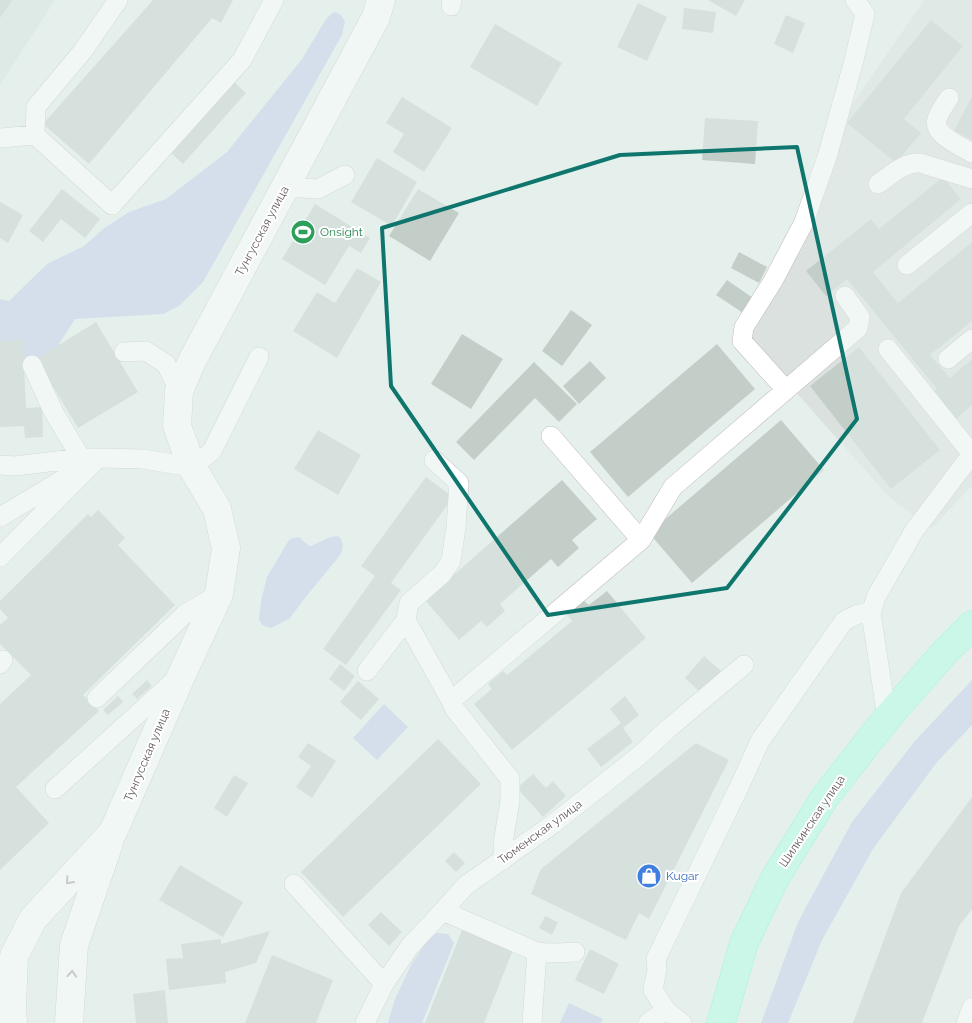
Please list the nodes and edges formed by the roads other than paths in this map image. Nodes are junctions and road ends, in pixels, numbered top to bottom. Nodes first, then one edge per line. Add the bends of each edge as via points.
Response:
1 (118, 0) edge
2 (274, 0) edge
3 (381, 0) edge
4 (855, 0) edge
5 (949, 98) dead end
6 (35, 135) junction
7 (0, 138) edge
8 (972, 153) edge
9 (345, 175) dead end
10 (972, 179) edge
11 (878, 184) dead end
12 (285, 187) junction
13 (972, 213) edge
14 (907, 265) dead end
15 (845, 296) dead end
16 (972, 339) edge
17 (888, 348) dead end
18 (124, 352) dead end
19 (259, 357) dead end
20 (948, 359) dead end
21 (32, 365) dead end
22 (786, 390) junction
23 (179, 391) junction
24 (551, 436) dead end
25 (90, 458) junction
26 (434, 460) dead end
27 (0, 465) edge
28 (192, 467) junction
29 (0, 517) edge
30 (641, 540) junction
31 (0, 557) edge
32 (219, 594) junction
33 (871, 613) junction
34 (406, 620) junction
35 (972, 624) edge
36 (744, 665) dead end
37 (367, 671) dead end
38 (182, 674) junction
39 (97, 698) dead end
40 (451, 701) junction
41 (887, 718) junction
42 (55, 789) dead end
43 (113, 832) junction
44 (503, 860) junction
45 (294, 884) dead end
46 (443, 910) junction
47 (537, 952) junction
48 (575, 952) dead end
49 (384, 984) junction
50 (972, 1007) edge
51 (671, 1018) edge
52 (13, 1023) edge
53 (69, 1023) edge
54 (365, 1023) edge
55 (532, 1023) edge
56 (648, 1023) edge
57 (721, 1023) edge
58 (966, 1023) edge

1 - 6 lane via 82,52 36,107
2 - 6 lane via 242,60 112,205
3 - 12 main road, Тунгусская улица via 376,16
4 - 22 lane via 864,14 827,157 804,222 744,327 742,341
5 - 8 lane via 937,119 937,128 943,136
6 - 7 lane
9 - 12 lane via 318,189
10 - 11 lane via 914,163 907,164
12 - 23 main road, Тунгусская улица
13 - 14 lane
15 - 22 lane via 860,317 858,328
16 - 20 lane
17 - 33 lane via 972,454 914,531 876,597
18 - 23 lane via 146,351 166,364
19 - 28 lane via 212,451
21 - 25 lane via 53,411
22 - 30 lane via 673,487
23 - 28 main road, Тунгусская улица via 177,426
24 - 30 lane
25 - 27 lane
25 - 28 lane via 143,458
25 - 29 lane
25 - 31 lane
26 - 34 lane via 459,484 451,561 442,574 409,603
28 - 32 main road, Тунгусская улица via 217,509 226,548
30 - 40 lane
32 - 38 main road, Тунгусская улица
32 - 39 lane via 184,614
33 - 41 lane
33 - 51 lane via 844,620 756,748 656,959 653,990
34 - 37 lane
34 - 40 lane
35 - 41 main road, Шилкинская улица
36 - 44 lane, Тюменская улица via 640,756
38 - 42 lane
38 - 43 main road, Тунгусская улица
40 - 44 lane via 510,779
41 - 57 main road, Шилкинская улица via 825,797 774,880 744,943
43 -> 52 main road, Тунгусская улица via 33,919 14,956
53 -> 43 main road via 74,945
44 - 46 lane, Тюменская улица via 464,886
45 - 49 lane
46 - 47 lane
46 - 49 lane, Тюменская улица via 410,946
47 - 48 lane
47 - 55 lane
49 - 54 lane, Тюменская улица
50 - 58 lane
51 - 56 lane

